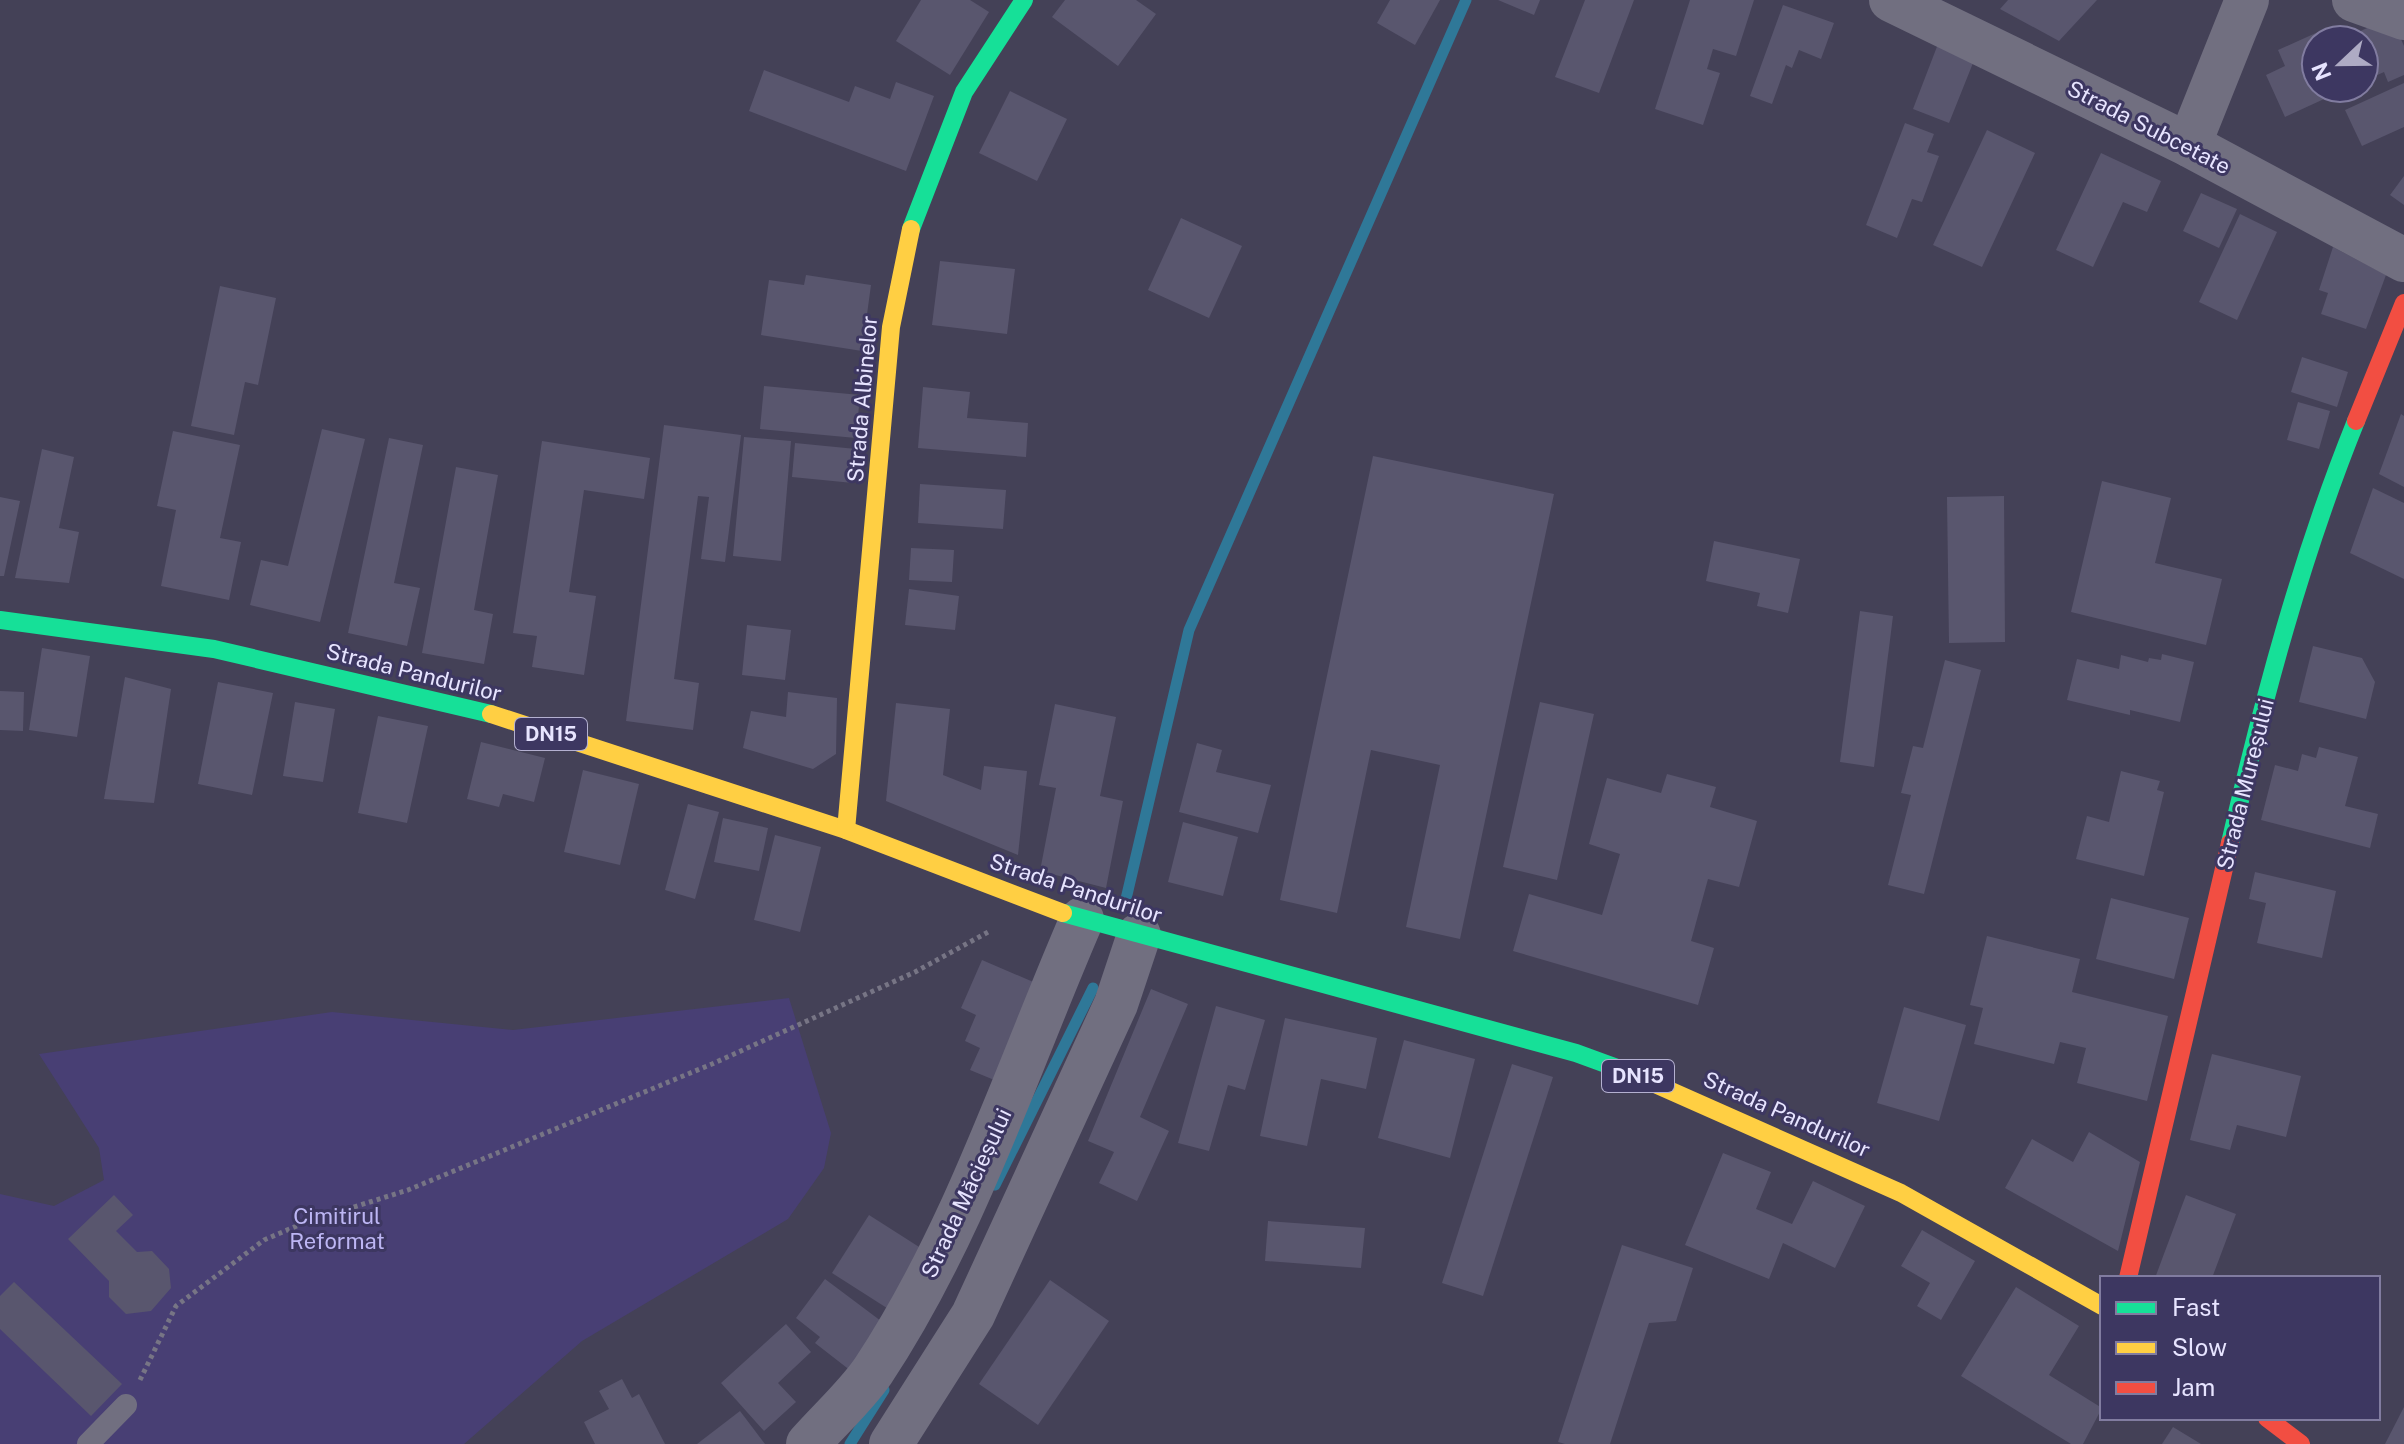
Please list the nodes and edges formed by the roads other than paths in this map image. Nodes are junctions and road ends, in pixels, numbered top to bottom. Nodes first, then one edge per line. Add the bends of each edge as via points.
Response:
1 (1024, 0) edge
2 (1891, 0) edge
3 (2247, 0) edge
4 (2354, 0) edge
5 (2404, 18) edge
6 (2189, 145) junction
7 (2404, 260) edge
8 (2404, 303) edge
9 (0, 620) edge
10 (846, 830) junction
11 (1082, 919) junction
12 (1139, 935) junction
13 (2128, 1276) edge
14 (2100, 1305) edge
15 (126, 1405) road end
16 (2270, 1420) edge
17 (88, 1444) edge
18 (808, 1444) edge
19 (891, 1444) edge
20 (2301, 1444) edge

1 - 10 main road, Strada Albinelor via 964,92 914,216 891,327
2 - 6 street, Strada Subcetate
3 - 6 street
4 - 5 street
6 - 7 street, Strada Subcetate
8 - 13 main road, Strada Mureșului via 2318,515 2253,744
9 - 10 main road, Strada Pandurilor / DN15 via 214,649 490,714
10 - 11 main road, Strada Pandurilor / DN15
11 - 12 main road, Strada Pandurilor / DN15
11 - 18 street, Strada Măcieșului via 1010,1103 913,1304 871,1374
12 - 14 main road, Strada Pandurilor / DN15 via 1576,1053 1660,1084 1901,1193
12 - 19 street via 1116,1004 973,1315
15 - 17 lane
16 - 20 main road

